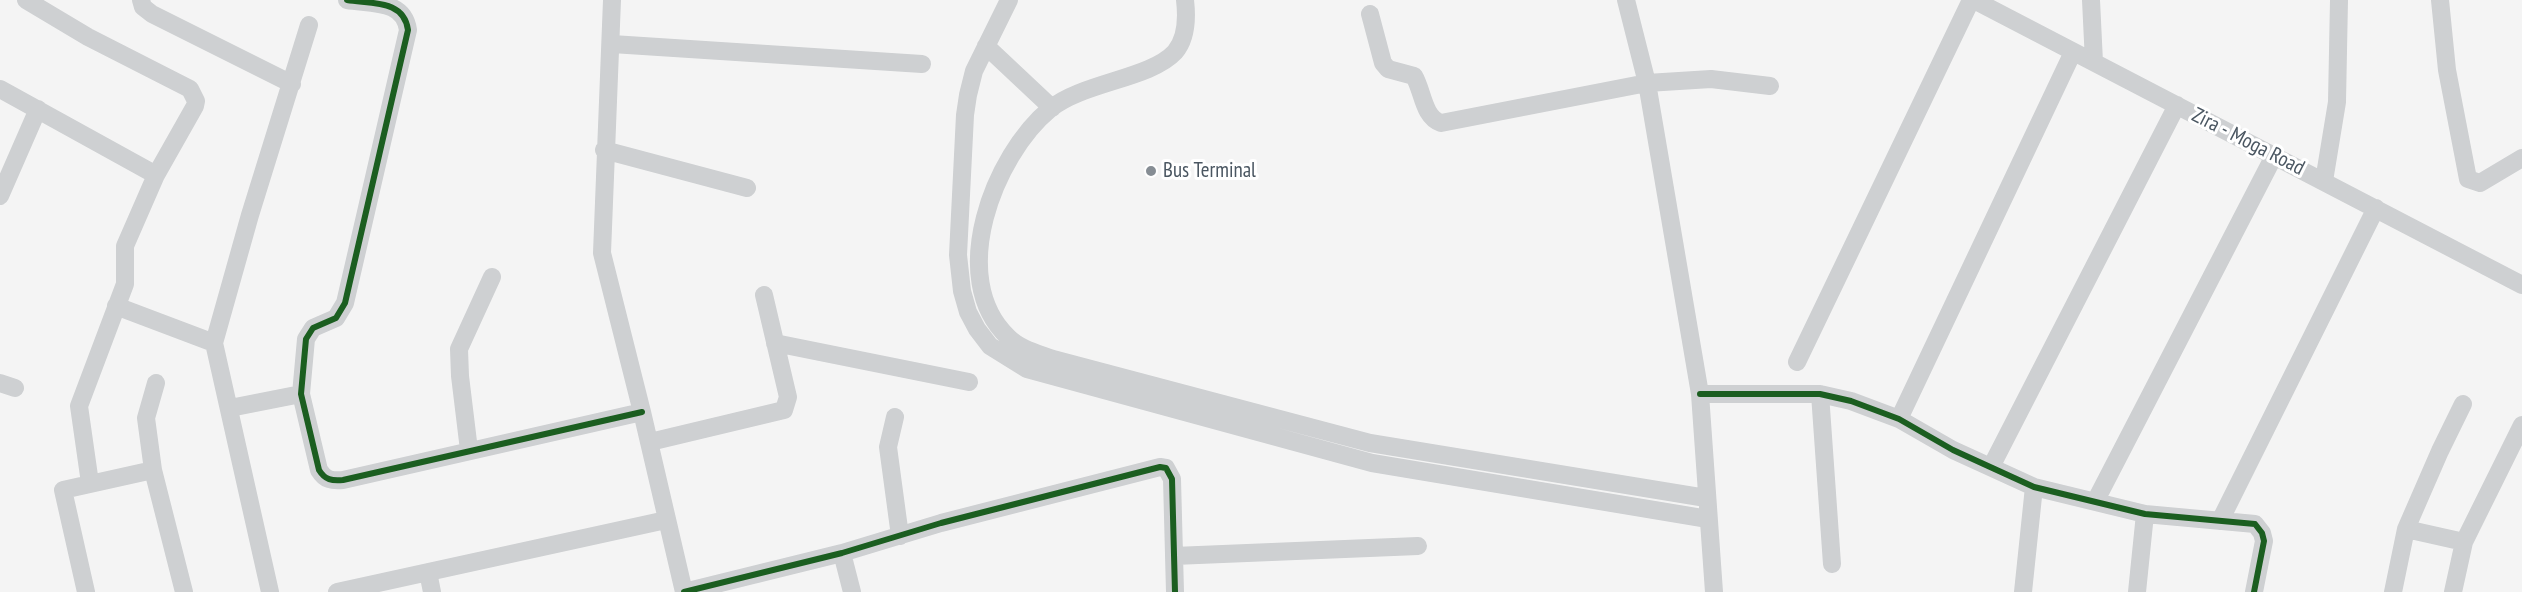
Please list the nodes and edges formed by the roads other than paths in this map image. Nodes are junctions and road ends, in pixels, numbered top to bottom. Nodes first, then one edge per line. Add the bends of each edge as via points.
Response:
1 (26, 0) edge
2 (141, 0) edge
3 (347, 0) edge
4 (612, 0) edge
5 (1009, 0) edge
6 (1185, 0) edge
7 (1626, 0) edge
8 (1973, 0) edge
9 (2091, 0) edge
10 (2339, 0) edge
11 (2440, 0) edge
12 (1370, 14) dead end
13 (309, 25) dead end
14 (612, 44) junction
15 (986, 46) junction
16 (2073, 52) junction
17 (2094, 62) junction
18 (922, 64) dead end
19 (1647, 83) junction
20 (292, 84) junction
21 (1770, 86) dead end
22 (0, 89) edge
23 (2177, 105) junction
24 (1052, 108) junction
25 (38, 109) junction
26 (604, 150) junction
27 (2274, 156) junction
28 (2522, 158) edge
29 (156, 175) junction
30 (2324, 181) junction
31 (747, 188) dead end
32 (0, 196) edge
33 (2376, 208) junction
34 (492, 277) dead end
35 (2522, 285) edge
36 (764, 295) dead end
37 (116, 306) junction
38 (214, 343) junction
39 (775, 343) junction
40 (1797, 362) dead end
41 (969, 382) dead end
42 (156, 383) dead end
43 (301, 394) junction
44 (1700, 394) junction
45 (1820, 394) junction
46 (2463, 404) dead end
47 (230, 408) junction
48 (642, 412) junction
49 (895, 417) dead end
50 (1899, 419) junction
51 (2522, 425) edge
52 (650, 442) junction
53 (469, 450) junction
54 (1991, 467) junction
55 (153, 470) junction
56 (90, 483) junction
57 (2034, 487) junction
58 (1706, 498) junction
59 (2096, 500) junction
60 (2145, 514) junction
61 (1708, 519) junction
62 (666, 520) junction
63 (2220, 521) junction
64 (2406, 529) junction
65 (900, 536) junction
66 (2464, 542) junction
67 (1418, 546) dead end
68 (842, 554) junction
69 (1174, 556) junction
70 (1832, 564) dead end
71 (428, 572) junction
72 (86, 592) edge
73 (184, 592) edge
74 (270, 592) edge
75 (337, 592) edge
76 (432, 592) edge
77 (684, 592) edge
78 (852, 592) edge
79 (1175, 592) edge
80 (1714, 592) edge
81 (2023, 592) edge
82 (2137, 592) edge
83 (2254, 592) edge
84 (2393, 592) edge
85 (2453, 592) edge

1 - 29 street via 190,89 195,106
2 - 20 street via 152,14
3 - 43 street via 394,6 406,18 408,30 345,303 336,318 313,328 306,339
4 - 14 street
5 - 15 street
6 - 24 street via 1185,30 1175,52 1148,68 1093,87
7 - 19 street
8 - 16 street, Zira - Moga Road
8 - 40 street
9 - 17 street
10 - 30 street via 2337,102
11 - 28 street via 2447,70 2468,179 2480,183
12 - 19 street via 1383,63 1388,69 1414,76 1428,114 1441,123
13 - 20 street
14 - 18 street
14 - 26 street
15 - 24 street
15 - 61 street via 974,71 964,115 959,274 968,312 977,329 990,346 1009,359 1027,369 1372,463
16 - 17 street, Zira - Moga Road
16 - 50 street
17 - 23 street, Zira - Moga Road
19 - 21 street via 1711,79
19 - 44 street
20 - 38 street
22 - 25 street
23 - 27 street, Zira - Moga Road
23 - 54 street
24 - 58 street via 1025,135 1000,178 978,248 985,299 995,321 1015,343 1053,359 1370,443
25 - 29 street
25 - 32 street
26 - 31 street
26 - 48 street via 602,253
27 - 30 street, Zira - Moga Road
27 - 59 street
29 - 37 street via 124,251 126,276
30 - 33 street, Zira - Moga Road
33 - 35 street, Zira - Moga Road
33 - 63 street
34 - 53 street via 459,349
36 - 39 street
37 - 38 street
37 - 56 street via 79,406
38 - 47 street
39 - 41 street
39 - 52 street via 788,397 784,410
42 - 55 street via 146,418
43 - 47 street
43 - 53 street via 319,470 332,481
44 - 45 street
44 - 58 street
45 - 50 street
45 - 70 street
46 - 64 street
47 - 74 street
48 - 52 street
48 - 53 street
49 - 65 street via 888,447
50 - 54 street
51 - 66 street
52 - 62 street
54 - 57 street
55 - 56 street
55 - 73 street
56 - 72 street via 63,490
57 - 59 street
57 - 81 street
58 - 61 street
59 - 60 street
60 - 63 street
60 - 82 street
61 - 80 street
62 - 71 street
62 - 77 street
63 - 83 street via 2255,524 2262,533 2264,541
64 - 66 street
64 - 84 street
65 - 68 street
65 - 69 street via 1160,467 1166,468 1172,480
66 - 85 street
67 - 69 street
68 - 77 street
68 - 78 street
69 - 79 street
71 - 75 street
71 - 76 street

